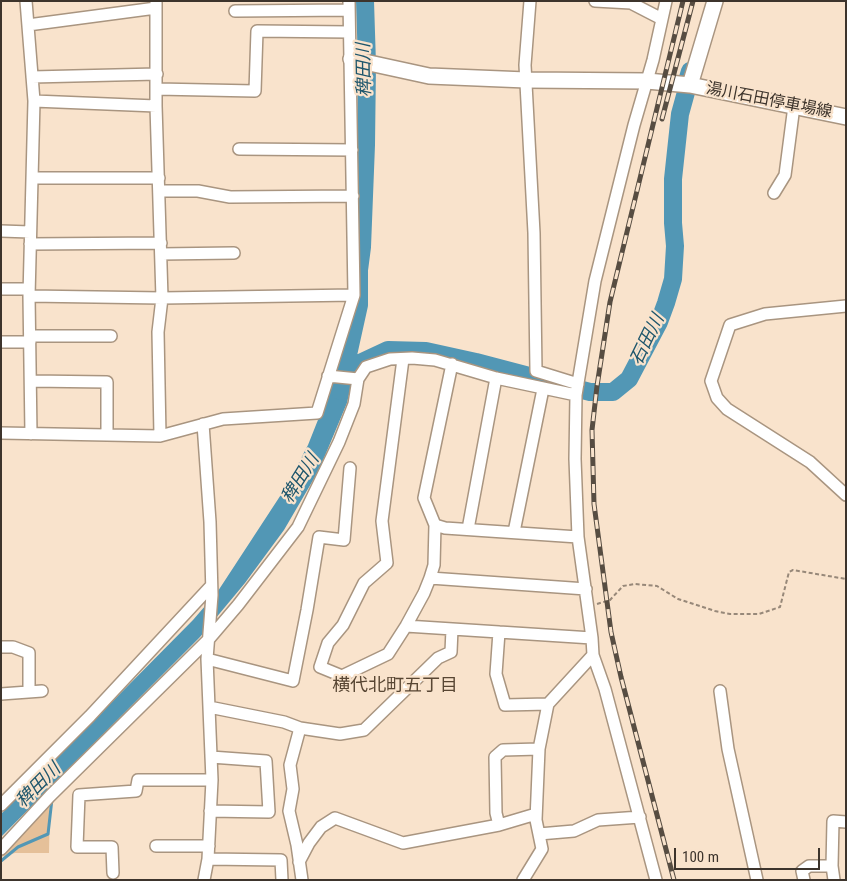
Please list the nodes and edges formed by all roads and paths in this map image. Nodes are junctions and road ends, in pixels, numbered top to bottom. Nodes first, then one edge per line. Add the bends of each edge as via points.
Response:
1 (26, 1) edge
2 (530, 1) edge
3 (595, 1) edge
4 (666, 1) edge
5 (715, 1) edge
6 (156, 5) edge
7 (256, 6) edge
8 (349, 6) edge
9 (235, 11) dead end
10 (662, 19) junction
11 (28, 25) junction
12 (257, 31) junction
13 (349, 32) junction
14 (351, 59) junction
15 (157, 74) junction
16 (32, 77) junction
17 (526, 80) junction
18 (647, 81) junction
19 (690, 85) junction
20 (157, 89) junction
21 (34, 101) junction
22 (156, 106) junction
23 (794, 106) junction
24 (846, 117) edge
25 (239, 150) dead end
26 (352, 150) junction
27 (32, 178) junction
28 (159, 178) junction
29 (159, 191) junction
30 (774, 193) dead end
31 (353, 196) junction
32 (1, 231) edge
33 (30, 232) junction
34 (30, 244) junction
35 (161, 248) junction
36 (234, 253) dead end
37 (1, 289) edge
38 (30, 293) junction
39 (354, 296) junction
40 (162, 298) junction
41 (846, 306) edge
42 (111, 336) dead end
43 (30, 339) junction
44 (1, 342) edge
45 (403, 359) junction
46 (452, 364) junction
47 (328, 376) junction
48 (496, 378) junction
49 (358, 379) junction
50 (31, 381) junction
51 (543, 389) junction
52 (577, 390) junction
53 (203, 424) junction
54 (1, 433) edge
55 (31, 434) junction
56 (107, 435) junction
57 (160, 436) junction
58 (350, 468) dead end
59 (846, 496) edge
60 (435, 525) junction
61 (468, 529) junction
62 (514, 532) junction
63 (578, 536) junction
64 (430, 578) junction
65 (846, 579) edge
66 (586, 589) junction
67 (211, 591) junction
68 (588, 607) junction
69 (406, 626) junction
70 (452, 629) junction
71 (499, 632) junction
72 (209, 636) junction
73 (592, 638) junction
74 (1, 647) edge
75 (593, 655) junction
76 (207, 659) junction
77 (42, 691) dead end
78 (720, 691) dead end
79 (29, 692) junction
80 (1, 694) edge
81 (548, 704) junction
82 (209, 707) junction
83 (300, 728) junction
84 (539, 749) junction
85 (211, 757) junction
86 (212, 780) junction
87 (1, 805) edge
88 (210, 811) junction
89 (536, 814) junction
90 (640, 817) junction
91 (846, 822) edge
92 (499, 825) junction
93 (538, 834) junction
94 (156, 846) dead end
95 (209, 846) junction
96 (1, 849) edge
97 (208, 859) junction
98 (300, 862) junction
99 (832, 866) junction
100 (113, 873) dead end
101 (204, 880) edge
102 (282, 880) edge
103 (302, 880) edge
104 (523, 880) edge
105 (656, 880) edge
106 (757, 880) edge
107 (804, 880) edge
108 (834, 880) edge

1 - 11 street
2 - 17 street
3 - 10 street via 631,3
4 - 10 street
5 - 19 street, 湯川石田停車場線
6 - 11 street
6 - 15 street
7 - 8 street
7 - 9 street
7 - 12 street
8 - 13 street
10 - 18 street
11 - 16 street
12 - 13 street
12 - 20 street via 255,91
13 - 14 street
14 - 17 street via 429,76
14 - 26 street
15 - 16 street
15 - 20 street
16 - 21 street
17 - 18 street
17 - 52 street via 534,233 536,371
18 - 19 street
18 - 52 street via 595,281
19 - 23 street, 湯川石田停車場線
20 - 22 street
21 - 22 street
21 - 27 street
22 - 28 street
23 - 24 street, 湯川石田停車場線
23 - 30 street via 786,175
25 - 26 street
26 - 31 street
27 - 28 street
27 - 33 street
28 - 29 street
29 - 31 street via 198,191 230,197
29 - 35 street
31 - 39 street
32 - 33 street
33 - 34 street
34 - 35 street
34 - 38 street
35 - 36 street
35 - 40 street
37 - 38 street
38 - 40 street
38 - 43 street
39 - 40 street
39 - 47 street
40 - 57 street via 158,332
41 - 59 street via 764,314 730,325 711,381 717,398 727,409 810,462
42 - 43 street
43 - 44 street
43 - 50 street
45 - 46 street
45 - 49 street via 390,359 366,367
45 - 69 street via 382,521 387,563 364,583 344,625 328,643 320,667 342,676 388,654
46 - 48 street
46 - 60 street via 424,498
47 - 49 street
47 - 53 street via 317,413 223,418
48 - 51 street
48 - 61 street
49 - 72 street via 354,404 342,435 298,527 238,606
50 - 55 street
50 - 56 street via 107,382
51 - 52 street
51 - 62 street
52 - 63 street
53 - 57 street
53 - 67 street
54 - 55 street
55 - 56 street
56 - 57 street
58 - 76 street via 344,540 319,537 293,681
60 - 61 street
60 - 64 street via 434,566
61 - 62 street
62 - 63 street
63 - 66 street
64 - 66 street
64 - 69 street
65 - 68 path via 794,570 788,572 780,607 759,614 715,611 678,599 657,586 635,584 623,586 610,600
66 - 68 street
67 - 72 street
67 - 87 street
68 - 73 street
69 - 70 street
70 - 71 street
70 - 83 street via 452,652 438,658 364,730 340,734
71 - 73 street
71 - 81 street via 496,674 505,705
72 - 76 street
72 - 96 street
73 - 75 street
74 - 79 street via 13,647 29,653
75 - 81 street
75 - 90 street
76 - 82 street
77 - 79 street
78 - 106 street via 728,749
79 - 80 street
81 - 84 street
82 - 83 street
82 - 85 street
83 - 98 street via 290,765 293,789 289,811
84 - 89 street
84 - 92 street via 503,750 495,757
85 - 86 street
85 - 88 street via 266,761 269,812
86 - 88 street
86 - 100 street via 138,780 136,791 79,795 77,847 112,847
88 - 95 street
89 - 92 street
89 - 93 street
90 - 93 street via 598,820 574,831
90 - 105 street
91 - 99 street via 833,821
92 - 98 street via 403,843 335,818 321,827
93 - 104 street via 542,849
94 - 95 street
95 - 97 street
97 - 101 street
97 - 102 street via 281,860
98 - 103 street
99 - 107 street via 809,866 802,871
99 - 108 street

